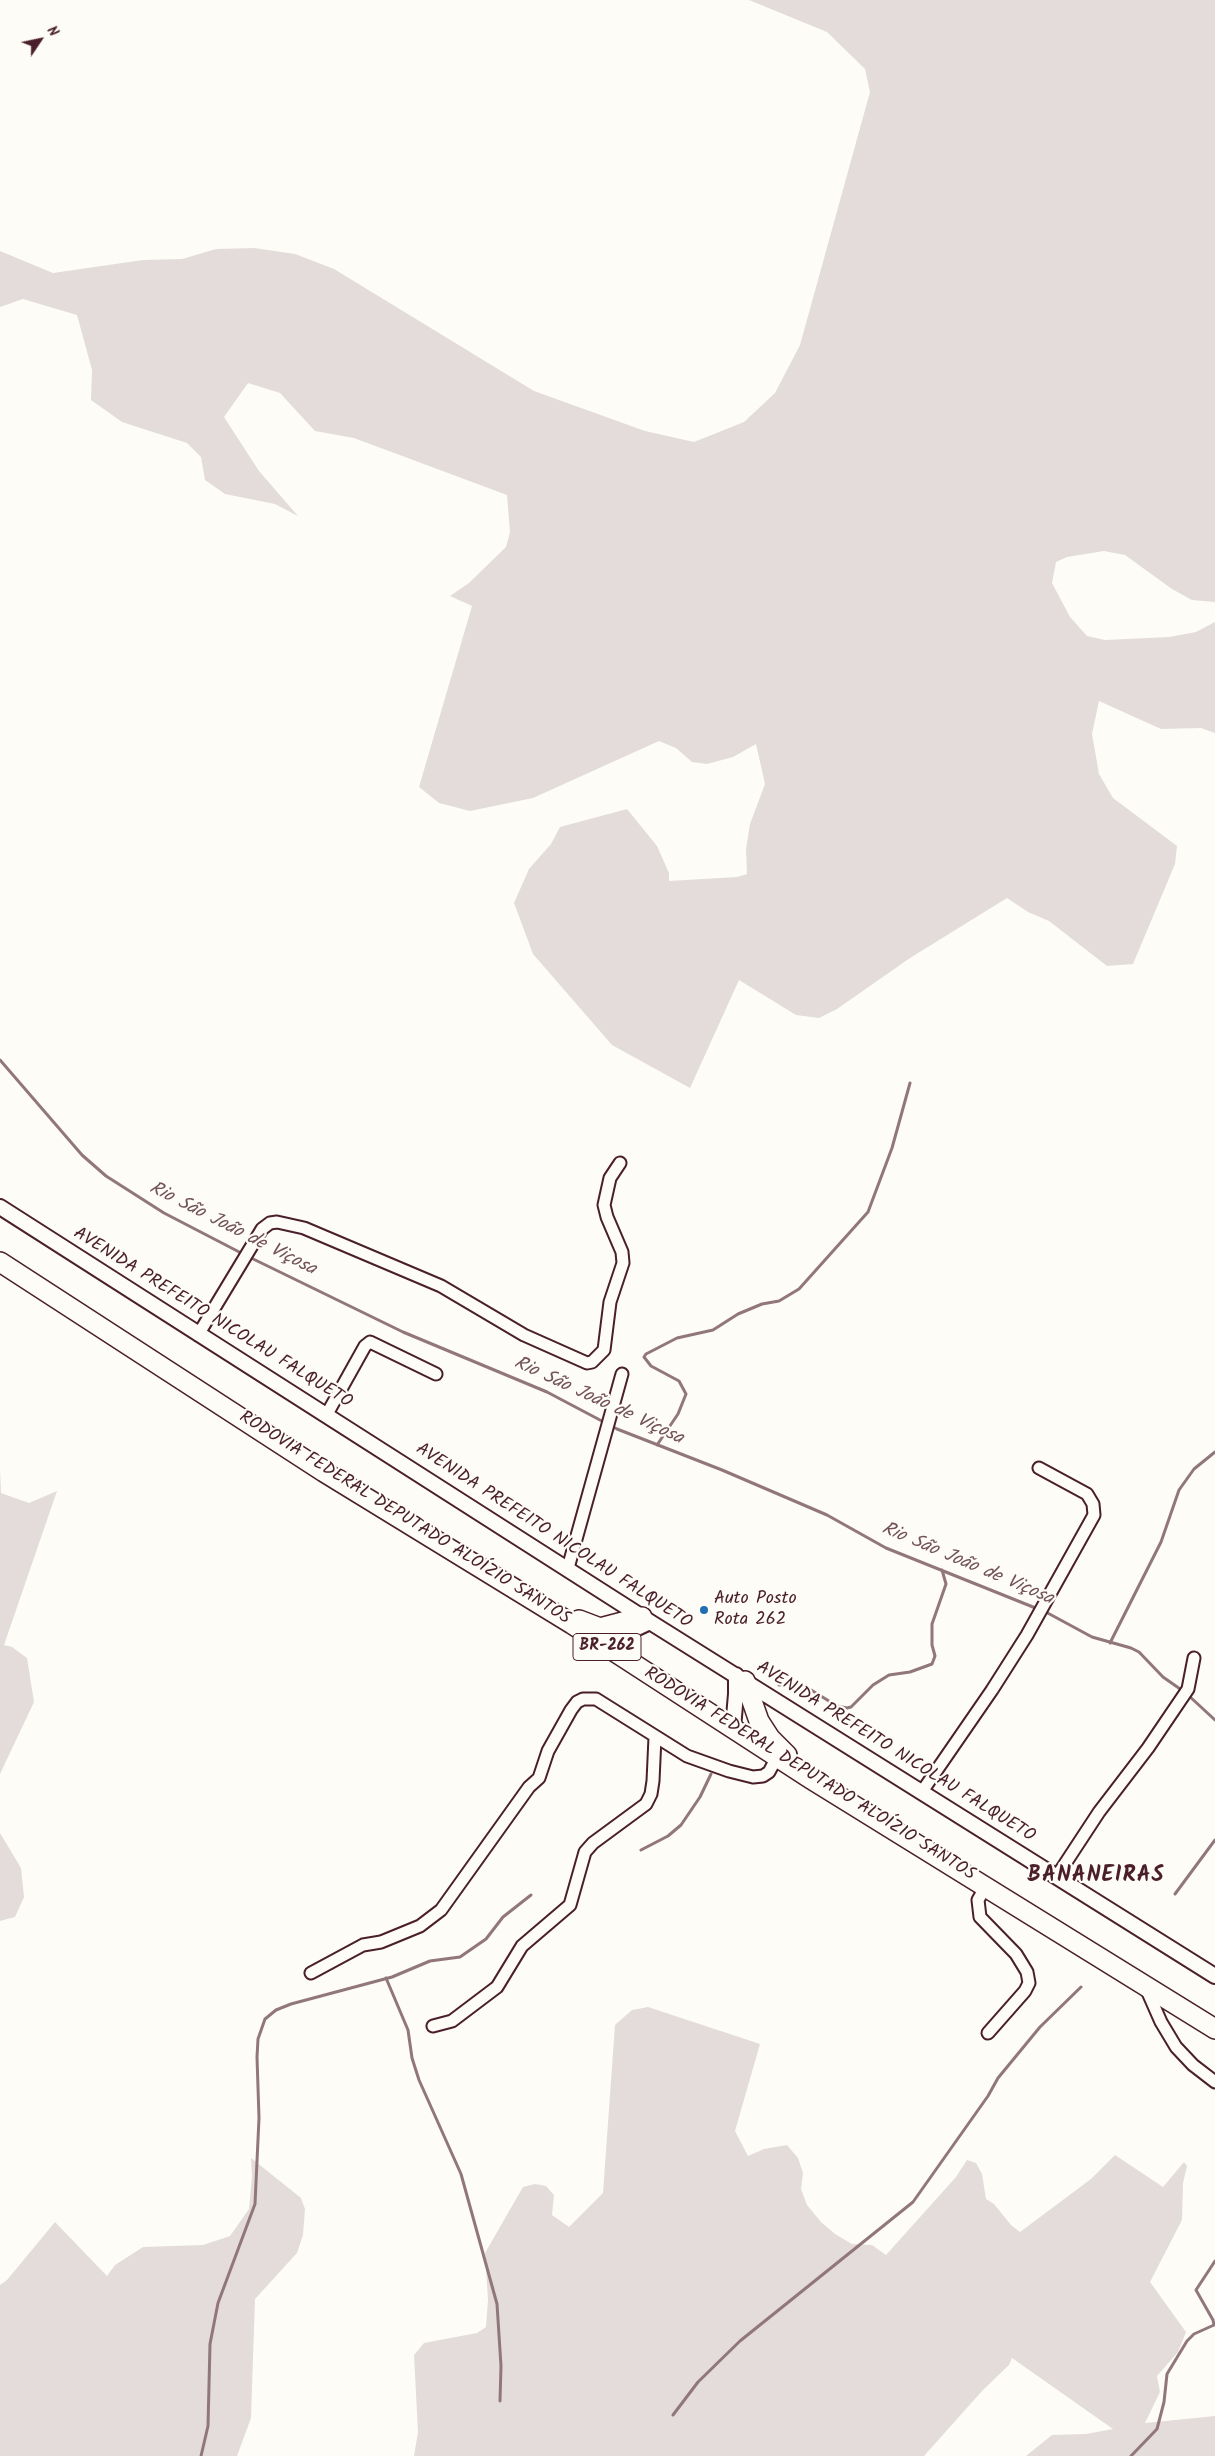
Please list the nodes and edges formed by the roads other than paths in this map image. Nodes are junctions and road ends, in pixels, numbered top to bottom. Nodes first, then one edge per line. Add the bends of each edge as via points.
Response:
1 (620, 1163) dead end
2 (0, 1207) edge
3 (0, 1262) edge
4 (198, 1335) junction
5 (436, 1374) dead end
6 (622, 1374) dead end
7 (327, 1414) junction
8 (1039, 1468) dead end
9 (568, 1568) junction
10 (531, 1598) junction
11 (646, 1620) junction
12 (603, 1644) junction
13 (1194, 1658) dead end
14 (740, 1678) junction
15 (733, 1728) junction
16 (655, 1737) junction
17 (777, 1756) junction
18 (810, 1778) junction
19 (921, 1793) junction
20 (1057, 1876) junction
21 (986, 1886) junction
22 (311, 1973) dead end
23 (1215, 1976) edge
24 (1145, 1986) junction
25 (433, 2026) dead end
26 (1215, 2029) edge
27 (988, 2033) dead end
28 (1215, 2082) edge

1 - 4 street via 610,1178 604,1205 623,1263 610,1302 604,1350 592,1362 587,1363 524,1335 441,1286 289,1224 270,1223 262,1229
2 - 4 street, AVENIDA PREFEITO NICOLAU FALQUETO
3 - 10 highway, RODOVIA FEDERAL DEPUTADO ALOÍZIO SANTOS / BR-262 via 324,1472
4 - 7 street, AVENIDA PREFEITO NICOLAU FALQUETO
5 - 7 street via 370,1342
6 - 9 street
7 - 9 street, AVENIDA PREFEITO NICOLAU FALQUETO
8 - 19 street via 1087,1494 1094,1504 1094,1515 992,1690
9 - 11 street, AVENIDA PREFEITO NICOLAU FALQUETO
10 - 11 highway via 600,1628
10 - 12 highway, RODOVIA FEDERAL DEPUTADO ALOÍZIO SANTOS / BR-262
11 - 12 street
11 - 14 street, AVENIDA PREFEITO NICOLAU FALQUETO
12 - 15 highway, RODOVIA FEDERAL DEPUTADO ALOÍZIO SANTOS / BR-262
13 - 20 street via 1188,1689
14 - 15 street
14 - 18 highway via 758,1721 770,1738
14 - 19 street, AVENIDA PREFEITO NICOLAU FALQUETO
15 - 17 highway, RODOVIA FEDERAL DEPUTADO ALOÍZIO SANTOS / BR-262
16 - 17 street via 687,1756 753,1776 769,1772
16 - 22 street via 596,1699 577,1702 548,1751 539,1778 529,1787 441,1910 420,1926 381,1942 363,1945
16 - 25 street via 656,1762 651,1794 646,1804 585,1852 570,1905 522,1946 497,1987 452,2021
17 - 18 highway, RODOVIA FEDERAL DEPUTADO ALOÍZIO SANTOS / BR-262
18 - 21 highway, RODOVIA FEDERAL DEPUTADO ALOÍZIO SANTOS / BR-262
19 - 20 street, AVENIDA PREFEITO NICOLAU FALQUETO
20 - 23 street, AVENIDA PREFEITO NICOLAU FALQUETO
21 - 24 highway, RODOVIA FEDERAL DEPUTADO ALOÍZIO SANTOS / BR-262
21 - 27 street via 978,1900 980,1917 1016,1954 1027,1972 1029,1983
24 - 26 highway, RODOVIA FEDERAL DEPUTADO ALOÍZIO SANTOS / BR-262
24 - 28 street via 1176,2047

